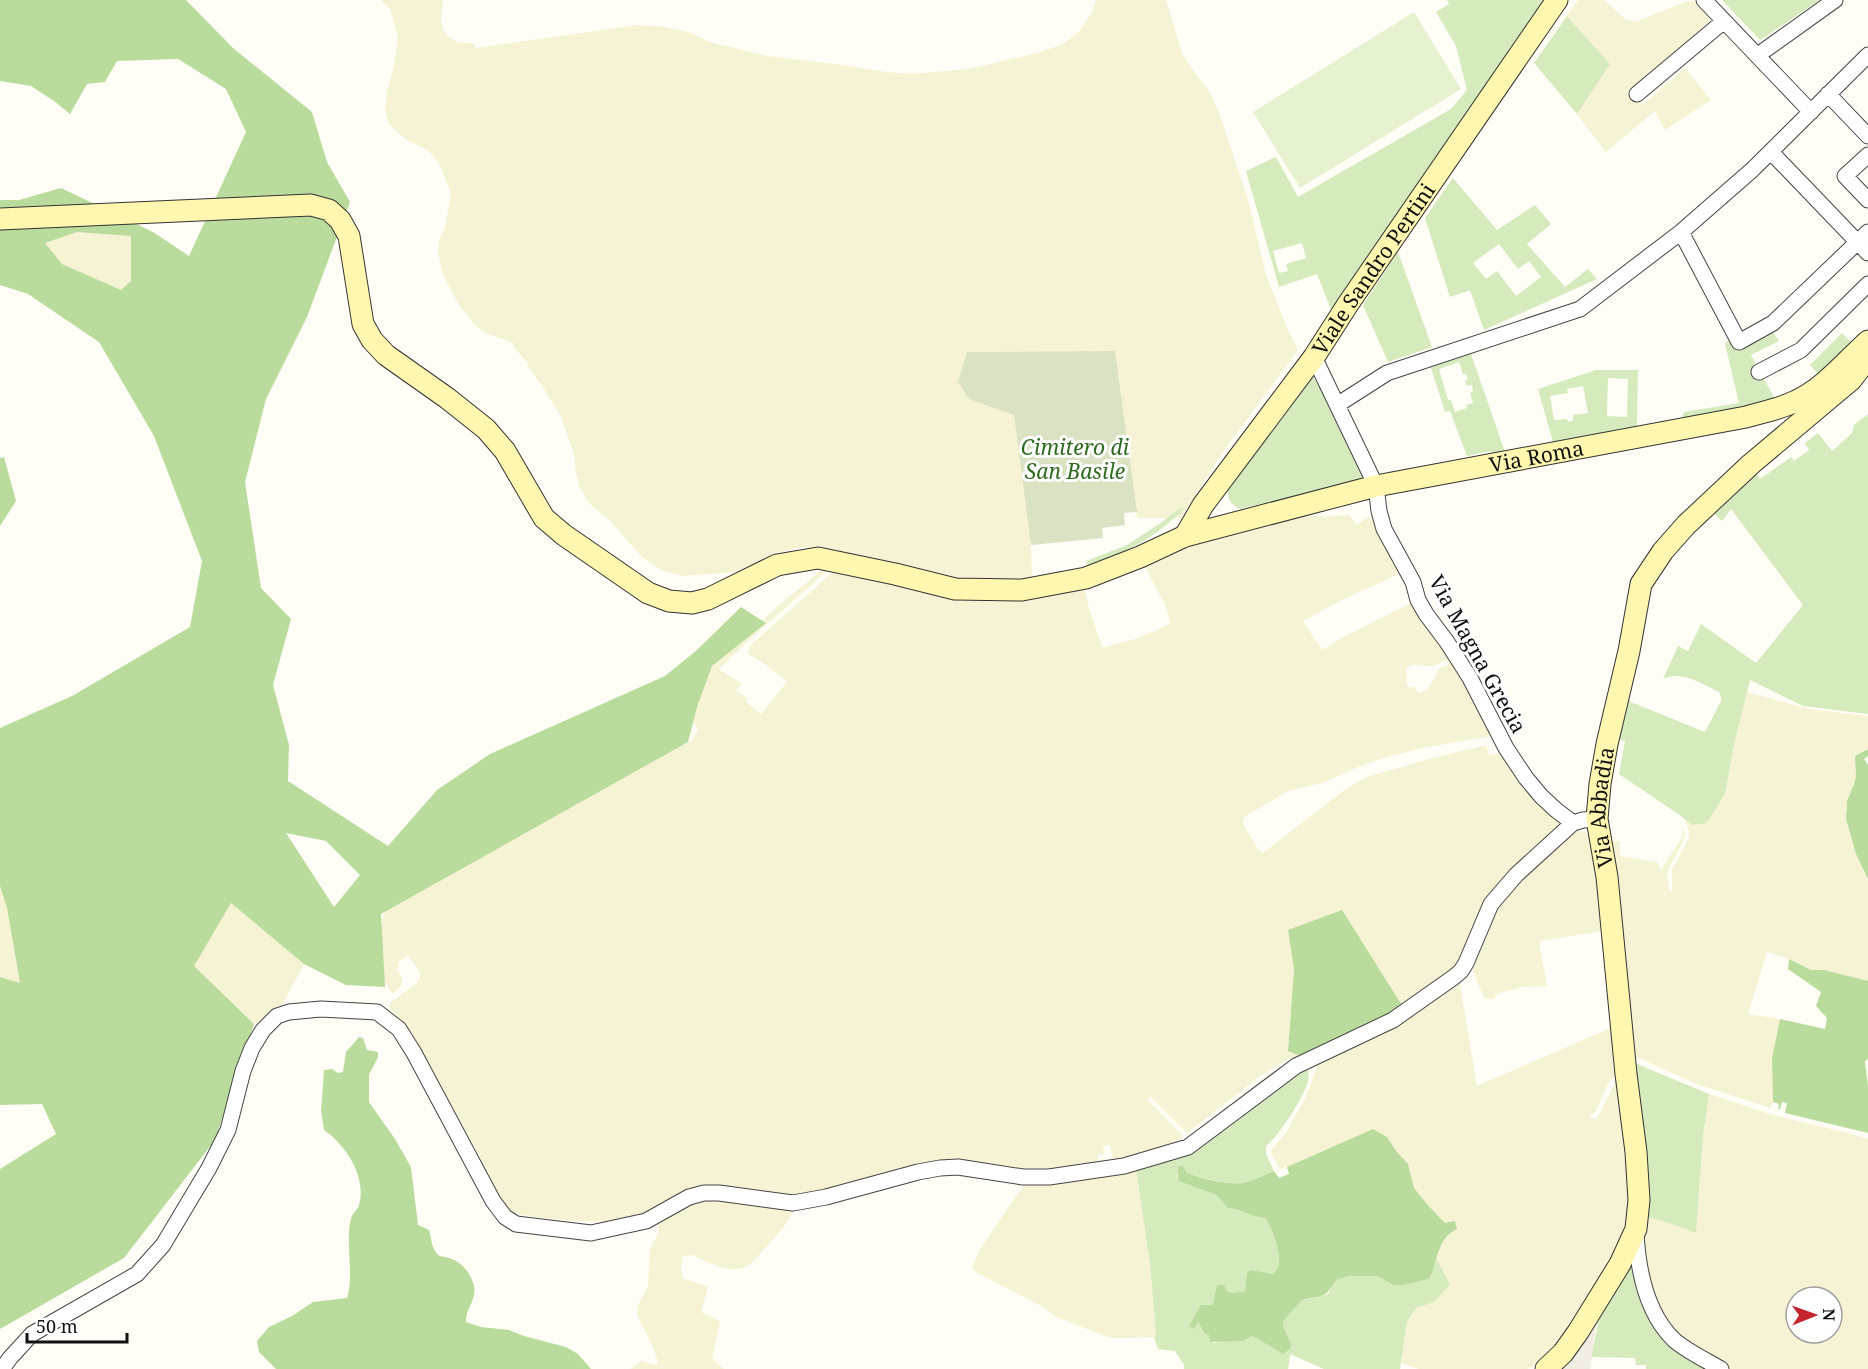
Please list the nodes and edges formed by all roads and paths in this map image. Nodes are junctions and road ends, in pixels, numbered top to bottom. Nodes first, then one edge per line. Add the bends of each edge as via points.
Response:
1 (1557, 0) edge
2 (1704, 0) edge
3 (1835, 0) edge
4 (1724, 21) junction
5 (1758, 55) junction
6 (1868, 55) edge
7 (1637, 94) dead end
8 (1828, 94) junction
9 (1811, 112) junction
10 (1868, 136) edge
11 (1771, 152) junction
12 (1868, 155) edge
13 (1868, 200) edge
14 (0, 219) edge
15 (1681, 232) junction
16 (1865, 242) edge
17 (1868, 284) edge
18 (1866, 355) edge
19 (1314, 357) junction
20 (1759, 372) dead end
21 (1337, 405) junction
22 (1376, 486) junction
23 (1185, 536) junction
24 (1597, 819) junction
25 (1573, 823) junction
26 (1636, 1229) junction
27 (2, 1369) edge
28 (1546, 1369) edge
29 (1721, 1369) edge

1 - 19 street, Viale Sandro Pertini
2 - 4 street
3 - 5 street
4 - 5 street
4 - 7 street
5 - 9 street
6 - 8 street
8 - 9 street
8 - 10 street
9 - 11 street
11 - 15 street
11 - 16 street
12 - 13 street via 1845,176
14 - 23 street, Via Roma via 311,205 329,210 349,236 363,324 372,340 386,355 486,429 505,451 544,518 648,593 669,601 692,603 708,599 777,565 818,558 955,589 1022,590 1086,578
15 - 16 street via 1739,342 1773,323
15 - 21 street via 1580,309 1387,373
17 - 20 street via 1800,350
18 - 22 street, Via Roma via 1782,408
18 - 24 street, Via Abbadia via 1851,380 1686,525 1647,573 1641,584 1607,744
19 - 21 street, Via Magna Grecia
19 - 23 street, Viale Sandro Pertini via 1203,505
21 - 22 street, Via Magna Grecia
22 - 23 street, Via Roma
22 - 25 street, Via Magna Grecia via 1384,529 1426,614 1470,678 1526,778
24 - 25 street
24 - 26 street, Via Abbadia via 1636,1152
25 - 27 street via 1516,875 1491,904 1466,963 1444,985 1393,1020 1296,1066 1188,1147 1124,1166 1049,1177 940,1168 794,1203 705,1193 688,1197 646,1221 591,1233 516,1224 505,1217 494,1201 399,1029 377,1012 321,1009 277,1016 252,1048 228,1130 164,1245 137,1274 32,1334
26 - 28 street, Via Abbadia via 1620,1264 1578,1332
26 - 29 street via 1642,1276 1658,1320 1674,1340

